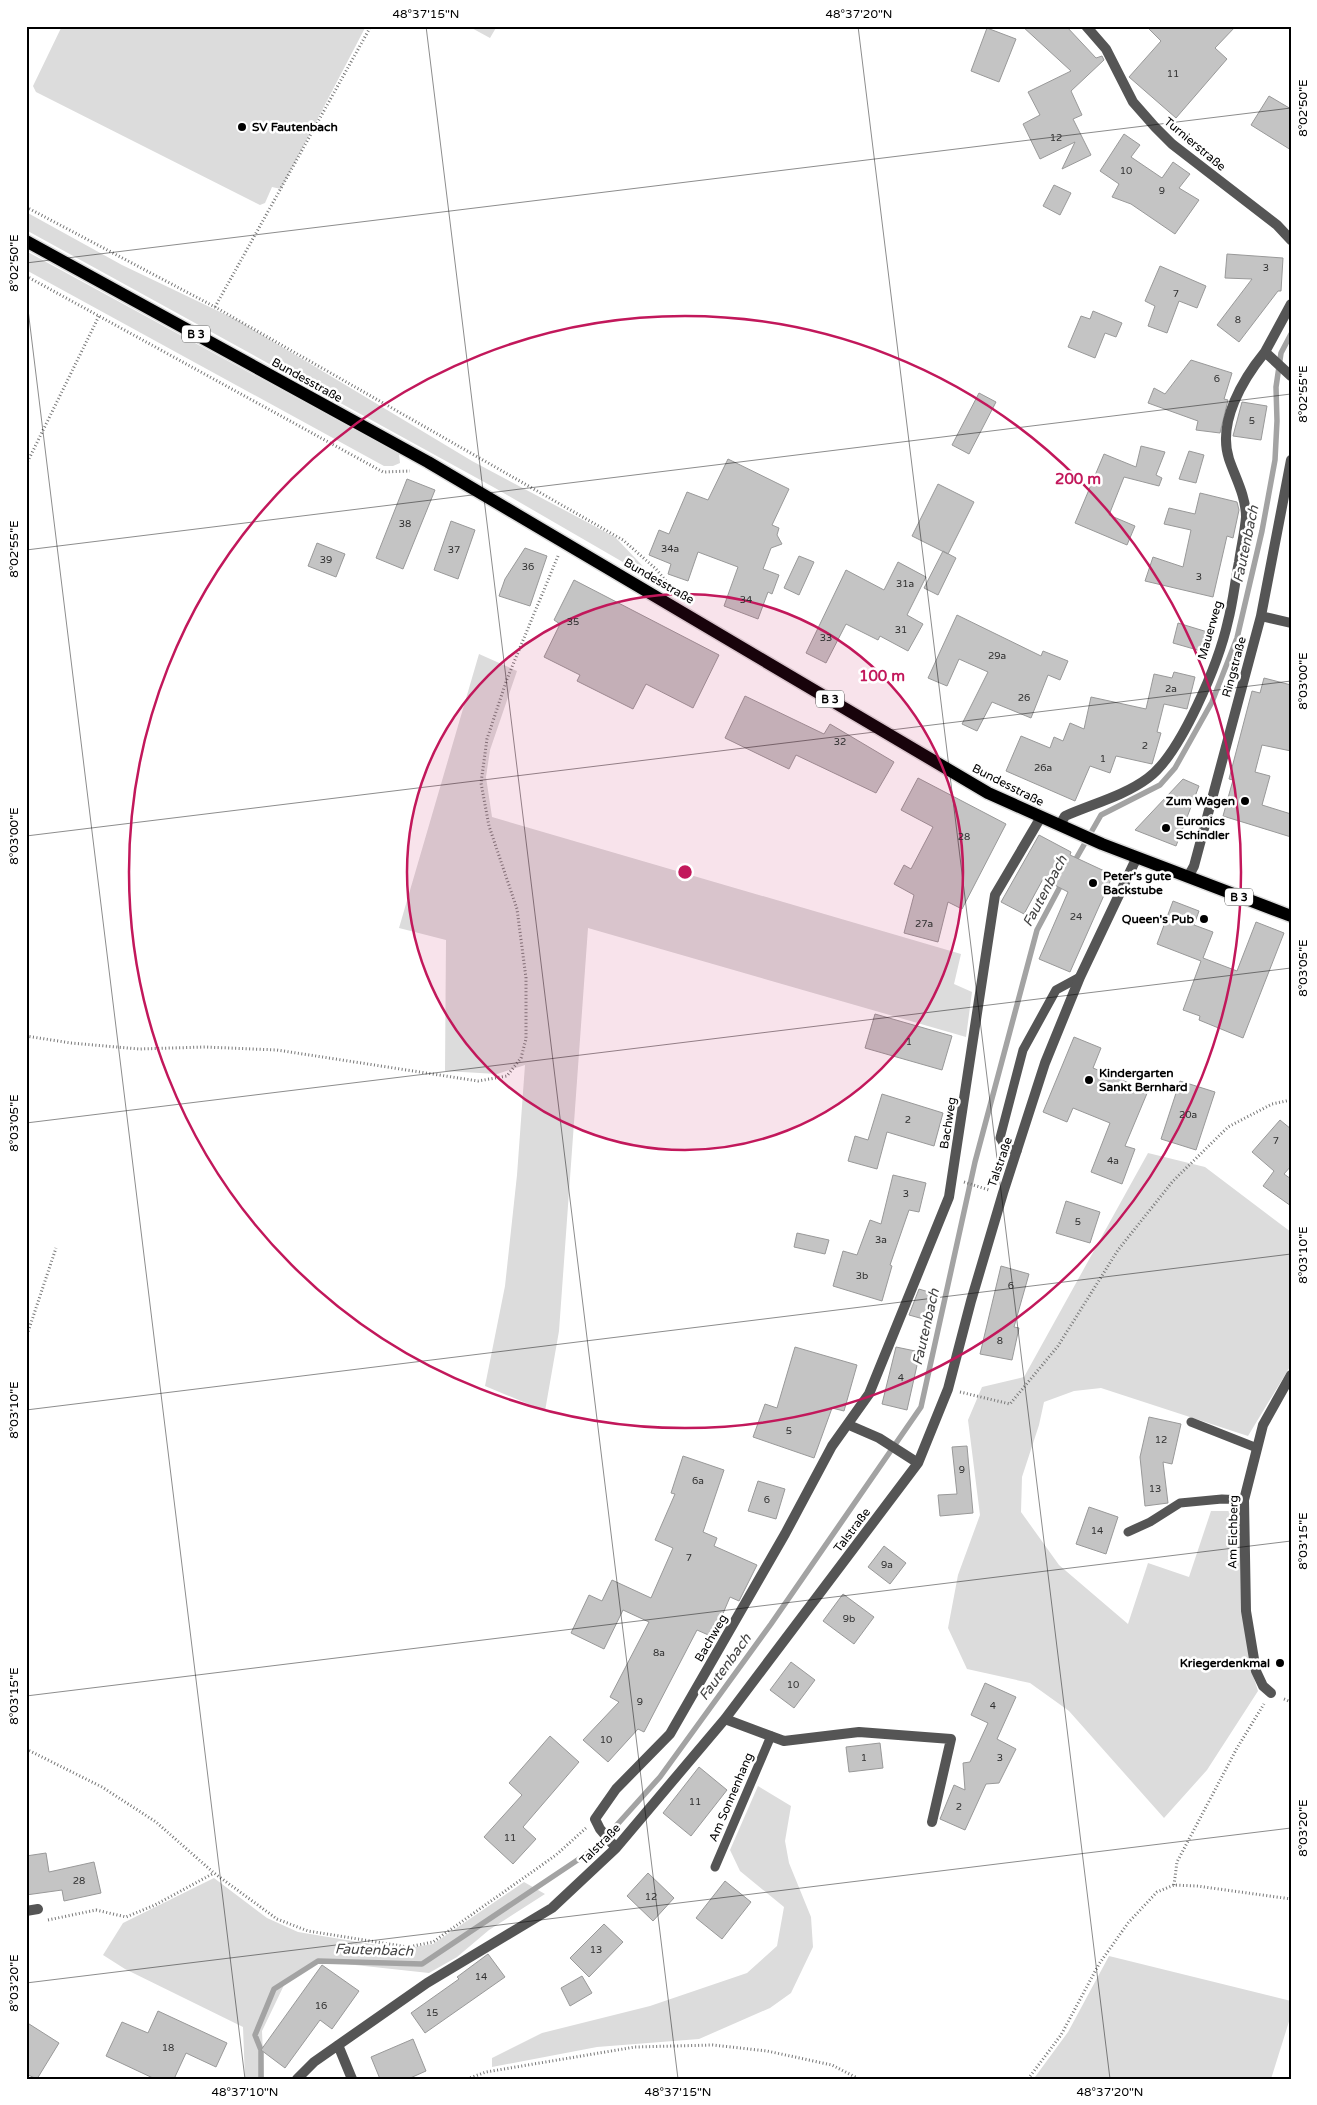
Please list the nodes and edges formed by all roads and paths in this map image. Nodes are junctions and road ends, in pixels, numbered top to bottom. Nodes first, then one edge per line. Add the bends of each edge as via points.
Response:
1 (371, 26) edge
2 (1086, 26) edge
3 (26, 207) edge
4 (1291, 240) edge
5 (26, 241) edge
6 (26, 276) edge
7 (1291, 304) edge
8 (215, 307) junction
9 (99, 316) junction
10 (1265, 352) junction
11 (1290, 375) edge
12 (1291, 460) edge
13 (428, 462) junction
14 (26, 465) edge
15 (564, 542) junction
16 (672, 605) junction
17 (1261, 616) junction
18 (1291, 623) edge
19 (1041, 817) junction
20 (1060, 825) junction
21 (1137, 857) junction
22 (1188, 877) junction
23 (1291, 916) edge
24 (1080, 977) junction
25 (26, 1036) edge
26 (1291, 1100) edge
27 (1017, 1151) junction
28 (56, 1248) dead end
29 (26, 1338) edge
30 (1291, 1375) edge
31 (948, 1389) junction
32 (1191, 1422) dead end
33 (849, 1425) junction
34 (1257, 1448) junction
35 (918, 1463) junction
36 (1244, 1500) junction
37 (1128, 1532) dead end
38 (1271, 1693) joint
39 (725, 1720) junction
40 (771, 1736) junction
41 (26, 1748) edge
42 (595, 1819) junction
43 (932, 1822) dead end
44 (616, 1848) junction
45 (715, 1867) dead end
46 (214, 1873) junction
47 (1174, 1885) junction
48 (1291, 1899) edge
49 (38, 1910) joint
50 (26, 1911) edge
51 (338, 2045) junction
52 (297, 2079) edge
53 (352, 2079) edge
54 (466, 2079) edge
55 (859, 2079) edge
56 (1028, 2079) edge

1 - 8 path
2 - 4 street, Turnierstraße via 1106,48 1133,102 1155,127 1172,144 1277,225
3 - 8 path
5 - 13 main road, Bundesstraße / B 3
6 - 9 path
7 - 10 street, Mauerweg
8 - 16 path via 623,540 672,587
9 - 13 path via 383,472 423,470
9 - 14 path
10 - 11 street
10 - 20 street, Mauerweg via 1234,400 1226,438 1228,458 1246,516 1228,623 1210,675 1163,764 1131,789 1065,816
12 - 17 street, Ringstraße
13 - 15 main road, Bundesstraße / B 3
15 - 16 main road, Bundesstraße / B 3
15 - 25 path via 507,679 487,739 481,783 488,826 517,909 526,978 526,1039 521,1058 507,1076 478,1080 277,1050 139,1049
16 - 19 main road, Bundesstraße / B 3 via 988,793
17 - 18 street
17 - 22 street, Ringstraße via 1194,866
19 - 20 main road, Bundesstraße / B 3
19 - 33 street, Bachweg via 996,895 949,1197 869,1394
20 - 21 main road, Bundesstraße / B 3
21 - 22 main road, Bundesstraße / B 3
21 - 24 street, Talstraße
22 - 23 main road, Bundesstraße / B 3
24 - 27 street, Talstraße via 1045,1062
24 - 27 lane via 1056,990 1023,1050 1000,1138 1006,1148
26 - 31 path via 1272,1104 1228,1127 1172,1181 1118,1250 1058,1346 1010,1404
27 - 31 street, Talstraße
28 - 29 path
30 - 34 street, Am Eichberg via 1263,1425
31 - 35 street, Talstraße
32 - 34 lane
33 - 35 street via 879,1438
33 - 42 street, Bachweg via 832,1446 670,1734 616,1790
34 - 36 street, Am Eichberg
35 - 39 street, Talstraße
36 - 37 lane via 1222,1498 1180,1503
36 - 38 street, Am Eichberg via 1246,1611 1256,1671 1263,1686
38 - 47 path via 1176,1862
39 - 40 street
39 - 44 street, Talstraße
40 - 43 street via 784,1741 859,1732 952,1739
40 - 45 lane, Am Sonnenhang
41 - 46 path via 102,1787 156,1822
42 - 44 street
42 - 46 path via 556,1855 432,1942 408,1947 308,1931 278,1919
44 - 51 street, Talstraße via 552,1908 427,1983
46 - 49 path via 126,1917 96,1910 44,1921
47 - 48 path
47 - 56 path via 1157,1892 1128,1923 1099,1964 1061,2035
49 - 50 street
51 - 52 street, Talstraße
51 - 53 street
54 - 55 path via 486,2072 635,2047 713,2045 767,2051 832,2065

